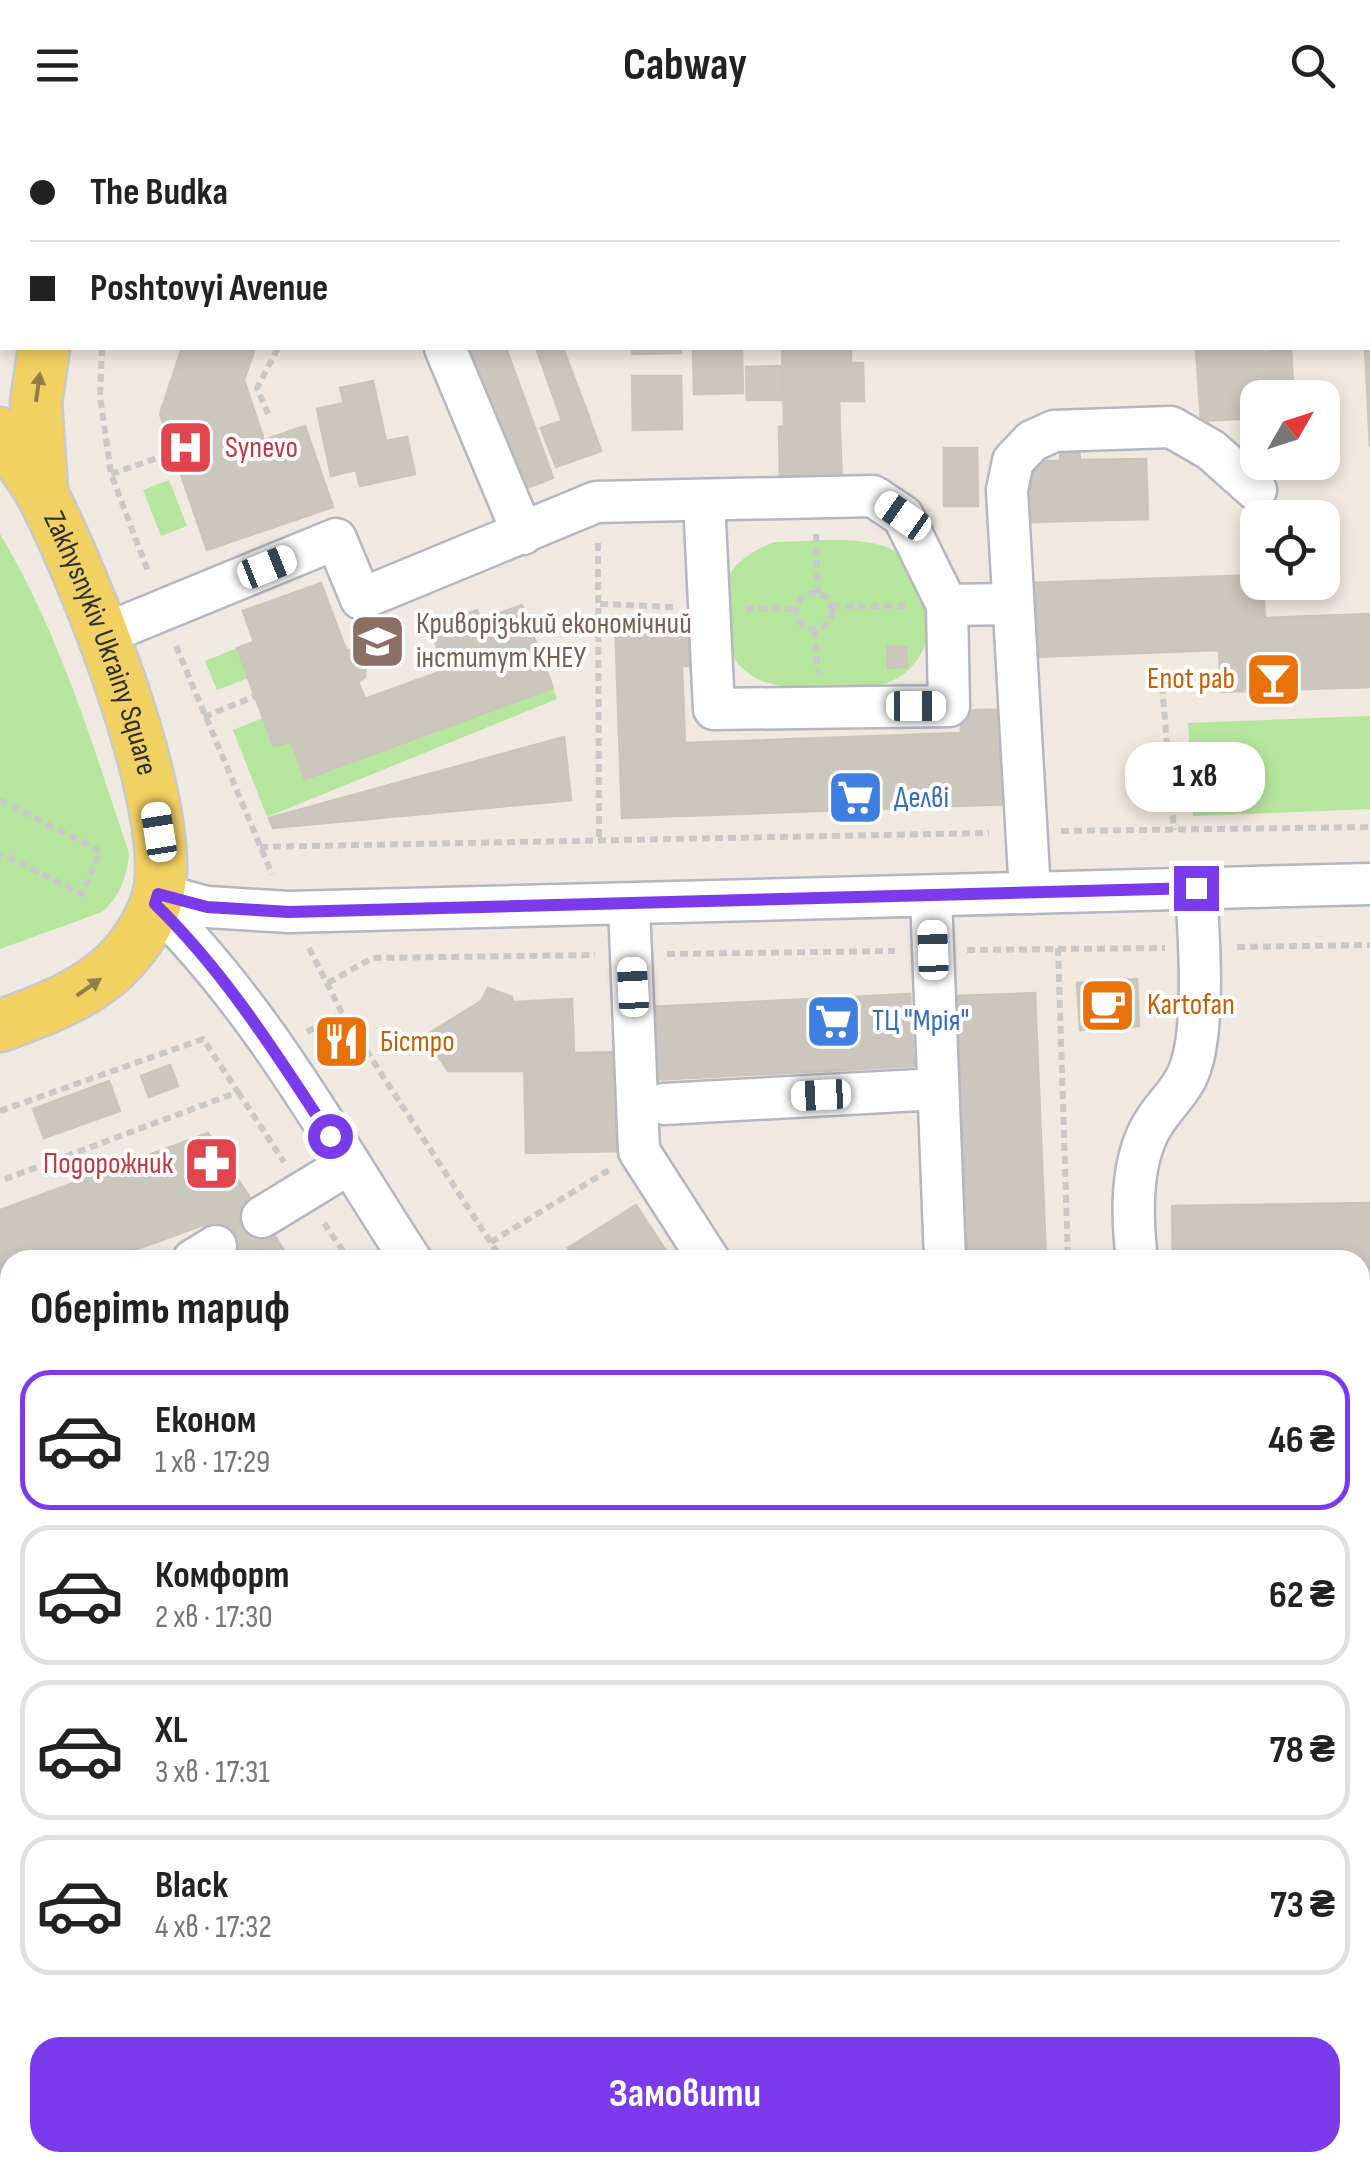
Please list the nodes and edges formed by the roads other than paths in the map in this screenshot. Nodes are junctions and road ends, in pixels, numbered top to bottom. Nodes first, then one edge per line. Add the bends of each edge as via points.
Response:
1 (44, 350) edge
2 (446, 350) edge
3 (0, 433) edge
4 (1256, 490) dead end
5 (42, 496) junction
6 (704, 500) junction
7 (523, 534) junction
8 (1013, 604) junction
9 (946, 606) junction
10 (102, 636) junction
11 (1370, 884) edge
12 (1196, 888) junction
13 (1030, 893) junction
14 (931, 896) junction
15 (157, 899) junction
16 (629, 905) junction
17 (0, 1026) edge
18 (938, 1089) junction
19 (664, 1104) dead end
20 (349, 1164) junction
21 (262, 1217) dead end
22 (405, 1250) edge
23 (703, 1250) edge
24 (945, 1250) edge
25 (1136, 1250) edge

5 -> 1 main road via 36,403
2 - 7 street
3 - 5 main road, Zakhysnykiv Ukrainy Square
4 - 8 street via 1211,450 1171,428 1054,431 1032,441 1013,461 1007,490
5 - 10 main road, Zakhysnykiv Ukrainy Square
6 - 7 street via 596,502
6 - 9 street via 874,496 903,516
6 - 9 street via 714,709 949,706
7 - 10 street via 362,600 336,539
8 - 9 street
8 - 13 street
10 - 15 main road, Zakhysnykiv Ukrainy Square via 155,809 162,855
11 - 12 street
12 - 13 street
12 - 25 street via 1195,1053 1180,1091 1149,1132 1131,1217
13 - 14 street
14 - 16 street
14 - 18 street
15 - 16 street via 289,912
17 -> 15 main road, Zakhysnykiv Ukrainy Square via 79,995 104,976 126,954
15 - 20 street via 274,1050
16 - 23 street via 640,1151
18 - 19 street
18 - 24 street
20 - 21 street
20 - 22 street

